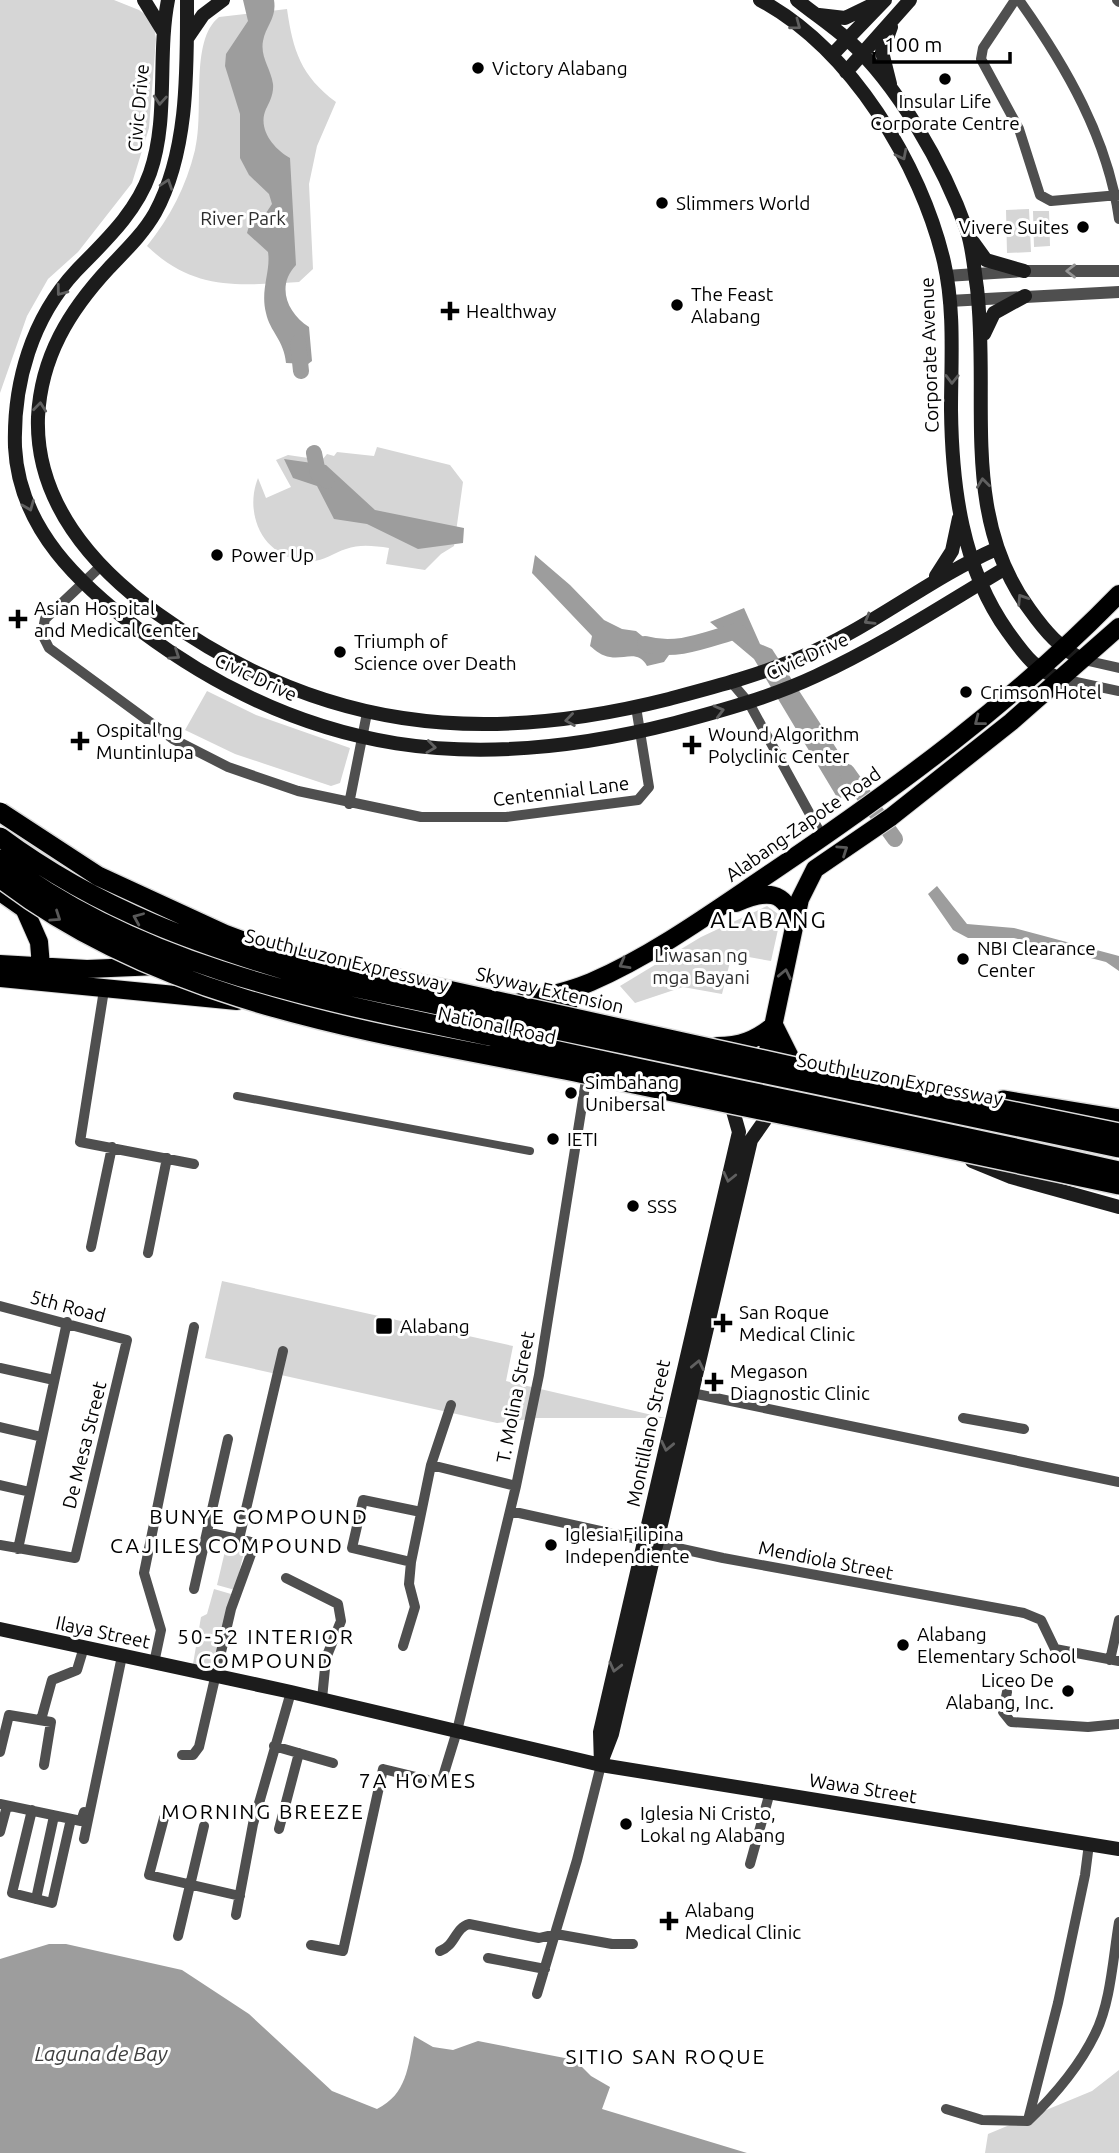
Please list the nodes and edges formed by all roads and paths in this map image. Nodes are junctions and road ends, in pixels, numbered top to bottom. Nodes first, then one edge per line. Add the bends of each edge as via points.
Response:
1 (144, 0) edge
2 (168, 0) edge
3 (187, 0) edge
4 (223, 0) edge
5 (760, 0) edge
6 (797, 0) edge
7 (884, 0) edge
8 (1017, 0) edge
9 (906, 5) edge
10 (815, 14) junction
11 (164, 32) junction
12 (847, 40) junction
13 (185, 42) junction
14 (861, 54) junction
15 (832, 55) junction
16 (846, 72) junction
17 (894, 95) junction
18 (1117, 195) edge
19 (1119, 219) edge
20 (967, 232) junction
21 (1024, 271) junction
22 (1119, 271) edge
23 (975, 274) junction
24 (946, 276) junction
25 (1119, 292) edge
26 (1025, 296) junction
27 (978, 299) junction
28 (949, 301) junction
29 (982, 342) junction
30 (958, 503) junction
31 (996, 550) junction
32 (972, 560) junction
33 (101, 566) junction
34 (1004, 569) junction
35 (82, 583) junction
36 (979, 584) junction
37 (927, 585) junction
38 (1119, 594) edge
39 (948, 602) junction
40 (998, 618) junction
41 (1119, 627) edge
42 (1119, 639) edge
43 (1119, 646) edge
44 (1063, 649) junction
45 (1084, 660) junction
46 (1119, 668) edge
47 (1039, 671) junction
48 (1062, 679) junction
49 (732, 683) junction
50 (1119, 691) edge
51 (749, 704) junction
52 (636, 707) junction
53 (367, 713) junction
54 (641, 731) junction
55 (363, 738) junction
56 (349, 804) junction
57 (0, 812) edge
58 (0, 837) edge
59 (823, 838) junction
60 (53, 852) junction
61 (0, 859) edge
62 (0, 878) edge
63 (0, 891) edge
64 (24, 908) junction
65 (701, 919) junction
66 (795, 923) junction
67 (0, 964) edge
68 (178, 964) junction
69 (317, 975) junction
70 (42, 976) junction
71 (0, 978) edge
72 (348, 983) junction
73 (589, 983) junction
74 (104, 990) junction
75 (174, 994) junction
76 (570, 1001) junction
77 (316, 1008) junction
78 (482, 1012) junction
79 (526, 1021) junction
80 (774, 1025) junction
81 (589, 1067) junction
82 (764, 1069) junction
83 (820, 1081) junction
84 (951, 1090) junction
85 (716, 1094) junction
86 (237, 1096) dead end
87 (906, 1098) junction
88 (733, 1111) junction
89 (1119, 1119) edge
90 (765, 1120) junction
91 (746, 1133) junction
92 (1119, 1133) edge
93 (112, 1147) junction
94 (1119, 1148) edge
95 (530, 1151) dead end
96 (167, 1158) junction
97 (972, 1161) junction
98 (194, 1164) dead end
99 (1119, 1171) edge
100 (1119, 1187) edge
101 (1119, 1207) edge
102 (91, 1247) dead end
103 (148, 1253) dead end
104 (0, 1306) edge
105 (67, 1322) junction
106 (194, 1327) dead end
107 (127, 1340) joint
108 (283, 1352) dead end
109 (0, 1368) edge
110 (54, 1380) junction
111 (684, 1403) junction
112 (451, 1405) dead end
113 (963, 1418) dead end
114 (0, 1427) edge
115 (1024, 1429) dead end
116 (42, 1437) junction
117 (228, 1439) dead end
118 (431, 1465) junction
119 (1119, 1482) edge
120 (0, 1486) edge
121 (516, 1486) junction
122 (30, 1492) junction
123 (510, 1511) junction
124 (421, 1512) junction
125 (207, 1532) junction
126 (239, 1539) junction
127 (651, 1544) junction
128 (0, 1545) edge
129 (18, 1549) junction
130 (411, 1562) junction
131 (286, 1578) dead end
132 (194, 1589) dead end
133 (1119, 1620) edge
134 (0, 1629) edge
135 (403, 1646) dead end
136 (84, 1647) junction
137 (122, 1656) junction
138 (1114, 1660) edge
139 (154, 1663) junction
140 (216, 1676) junction
141 (291, 1692) junction
142 (1007, 1692) dead end
143 (322, 1699) junction
144 (41, 1720) junction
145 (1119, 1724) edge
146 (457, 1731) junction
147 (274, 1746) junction
148 (0, 1752) edge
149 (299, 1753) junction
150 (182, 1755) dead end
151 (333, 1763) dead end
152 (44, 1765) dead end
153 (601, 1765) junction
154 (96, 1787) junction
155 (770, 1792) junction
156 (3, 1805) edge
157 (32, 1810) junction
158 (54, 1816) junction
159 (164, 1818) dead end
160 (71, 1819) junction
161 (204, 1826) dead end
162 (279, 1829) dead end
163 (0, 1832) edge
164 (84, 1839) dead end
165 (1089, 1844) junction
166 (1119, 1849) edge
167 (750, 1864) dead end
168 (190, 1884) junction
169 (240, 1896) junction
170 (36, 1899) junction
171 (236, 1915) dead end
172 (1119, 1922) edge
173 (556, 1934) junction
174 (178, 1936) dead end
175 (633, 1944) dead end
176 (312, 1945) dead end
177 (440, 1951) dead end
178 (488, 1958) dead end
179 (545, 1969) junction
180 (537, 1994) dead end
181 (946, 2109) dead end
182 (1028, 2120) junction

1 - 11 main road
2 - 11 main road, Civic Drive
3 - 13 main road, Civic Drive
4 - 13 main road via 203,15
5 -> 15 main road, Corporate Avenue
6 - 10 main road
7 - 10 main road via 845,19
7 - 12 main road
8 - 18 street via 1043,33 1087,111
8 - 18 street via 982,48 981,59 1019,129 1040,195 1051,201
9 - 14 main road
9 - 17 main road via 886,36 882,52
10 - 12 main road
11 -> 35 main road, Civic Drive via 158,129 150,173 124,221 44,313 21,381 15,421 19,481 32,515
12 - 14 main road
12 - 15 main road
33 -> 13 main road, Civic Drive via 63,515 46,481 39,450 43,382 63,324 141,233 163,197 180,130
14 - 16 main road
14 - 17 main road
15 - 16 main road, Corporate Avenue
16 -> 24 main road, Corporate Avenue via 887,125 915,181 933,224
17 - 20 main road via 943,176
18 - 19 street
20 - 21 main road via 986,260
20 - 23 main road
22 -> 21 street
21 - 23 street
23 - 24 street
23 - 27 main road
24 - 28 main road, Corporate Avenue
25 - 26 street
26 - 27 street
26 - 29 main road via 994,313
27 - 28 street
27 - 29 main road
28 -> 30 main road, Corporate Avenue
31 -> 29 main road via 980,458
30 - 32 main road, Corporate Avenue
30 - 37 main road via 951,551
31 - 32 main road, Civic Drive
31 - 34 main road
32 - 36 main road, Corporate Avenue
32 - 37 main road, Civic Drive
33 - 35 street, Centennial Lane
33 - 53 main road, Civic Drive via 151,609 221,656 296,691
34 - 36 main road, Civic Drive
44 -> 34 main road via 1031,612
35 -> 55 main road, Civic Drive via 166,649 230,689 320,726
35 - 56 street, Centennial Lane via 42,626 54,653 145,721 199,754 262,780
36 - 39 main road, Civic Drive
36 - 40 main road, Corporate Avenue
37 -> 49 main road, Civic Drive via 803,657
38 - 44 highway, Alabang-Zapote Road
39 - 40 main road via 972,601
39 - 51 main road, Civic Drive via 816,676
40 - 47 main road, Corporate Avenue
41 - 45 highway
42 - 43 highway
44 - 45 main road
44 - 47 highway, Alabang-Zapote Road
45 - 46 street
45 - 48 highway
47 - 48 main road
47 -> 59 highway, Alabang-Zapote Road
48 - 50 street
66 -> 48 highway via 804,888 816,869 891,817
49 - 51 street
49 - 52 main road, Civic Drive
54 -> 51 main road, Civic Drive
51 - 59 street
52 -> 53 main road, Civic Drive via 518,725 446,723
52 - 54 street, Centennial Lane
53 - 55 street
55 -> 54 main road, Civic Drive via 439,749 518,750 575,745
54 - 56 street, Centennial Lane via 649,786 638,800 506,817 421,817
55 - 56 street
57 - 60 highway
57 - 92 highway, Skyway Extension, bridge via 98,876 267,950
94 -> 58 highway, South Luzon Expressway, bridge via 319,980 209,948 97,900
59 - 65 highway, Alabang-Zapote Road
60 - 64 highway via 28,877 21,899
60 - 69 highway via 133,899 254,955
61 - 99 highway, bridge via 90,916 201,964 305,995
62 -> 100 highway, bridge via 82,934 141,962 306,1016
63 - 64 highway
64 - 70 highway via 39,942
65 - 66 highway via 748,898 775,895 791,908
65 -> 73 highway, Alabang-Zapote Road
80 -> 66 highway
67 - 70 highway, National Road
68 - 69 highway, National Road via 204,961
68 - 70 highway, National Road
68 - 75 highway
69 - 72 highway, National Road
70 - 71 highway, National Road
70 - 74 highway, National Road
72 - 77 highway via 316,990
72 - 78 highway, National Road
73 - 76 highway, Alabang-Zapote Road
73 - 78 highway, Alabang-Zapote Road
74 - 75 highway, National Road
74 - 93 street via 80,1142
75 - 77 highway, National Road
76 - 79 highway, Alabang-Zapote Road
76 - 80 highway via 561,1014 702,1045 734,1046 759,1038
77 - 81 highway, National Road
78 - 79 highway, National Road
79 - 82 highway, National Road
80 - 82 highway
80 - 83 highway via 791,1059
81 - 85 highway, National Road
81 - 121 street, T. Molina Street via 539,1375
82 - 83 highway, National Road
83 - 87 highway, National Road
84 - 87 highway, National Road
84 - 89 highway
84 - 97 highway via 976,1116 981,1132
85 - 87 highway, National Road via 736,1094 911,1130 921,1115 918,1105
85 - 88 highway
86 - 95 street
88 - 90 highway
88 - 91 main road, Montillano Street
90 - 91 main road, Montillano Street
90 - 97 highway
91 - 111 main road, Montillano Street
93 - 96 street
93 - 102 street
96 - 98 street
96 - 103 street
97 - 100 highway
97 - 101 main road via 1011,1177
104 - 105 street, 5th Road
105 - 107 street, 5th Road
105 - 110 street
106 - 139 street via 144,1573 161,1630
107 - 129 street, De Mesa Street via 75,1558
108 - 126 street
109 - 110 street
110 - 116 street
111 - 119 street via 878,1433
111 - 127 main road, Montillano Street
112 - 118 street
113 - 115 street
114 - 116 street
116 - 122 street
117 - 125 street
118 - 121 street
118 - 124 street
120 - 122 street
121 - 123 street, T. Molina Street
122 - 129 street
123 - 127 street, Mendiola Street
123 - 146 street, T. Molina Street
124 - 130 street
124 - 130 street via 363,1500 354,1533 352,1548
125 - 126 street
125 - 132 street
126 - 140 street via 255,1543 231,1609
127 - 138 street, Mendiola Street via 1024,1613 1041,1620 1055,1649
127 - 153 main road, Montillano Street via 600,1731
128 - 129 street
130 - 135 street via 409,1584 415,1606
131 - 143 street via 338,1604 341,1621 326,1658
133 - 138 street
134 - 136 main road, Ilaya Street
136 - 137 main road, Ilaya Street
136 - 144 street via 77,1670 51,1680
137 - 139 main road, Ilaya Street
137 - 154 street
139 - 140 main road, Ilaya Street
140 - 141 main road, Ilaya Street
140 - 150 street via 198,1751
141 - 143 main road, Ilaya Street
141 - 147 street
142 - 145 street via 1003,1712 1011,1722
143 - 146 main road, Ilaya Street
144 - 148 street via 9,1715
144 - 152 street via 51,1722
146 - 153 main road, Ilaya Street
146 - 176 street, T. Molina Street via 441,1783 383,1769 343,1951
147 - 149 street
147 - 169 street
149 - 151 street
149 - 162 street
153 - 155 main road, Wawa Street
153 - 173 street, Montillano Street
154 - 160 street via 88,1792 81,1821
154 - 164 street
155 - 165 main road, Wawa Street
155 - 167 street
156 - 157 street
156 - 163 street
157 - 158 street
157 - 170 street via 12,1893
158 - 160 street
158 - 170 street
159 - 168 street via 149,1875
160 - 170 street via 52,1903
161 - 168 street
165 - 166 main road, Wawa Street
165 - 182 street via 1058,2003
168 - 169 street
168 - 174 street
169 - 171 street
172 - 182 street via 1095,2034 1051,2098
173 - 175 street
173 - 177 street via 539,1938 469,1924
173 - 179 street, Montillano Street
178 - 179 street
179 - 180 street, Montillano Street
181 - 182 street via 982,2120

